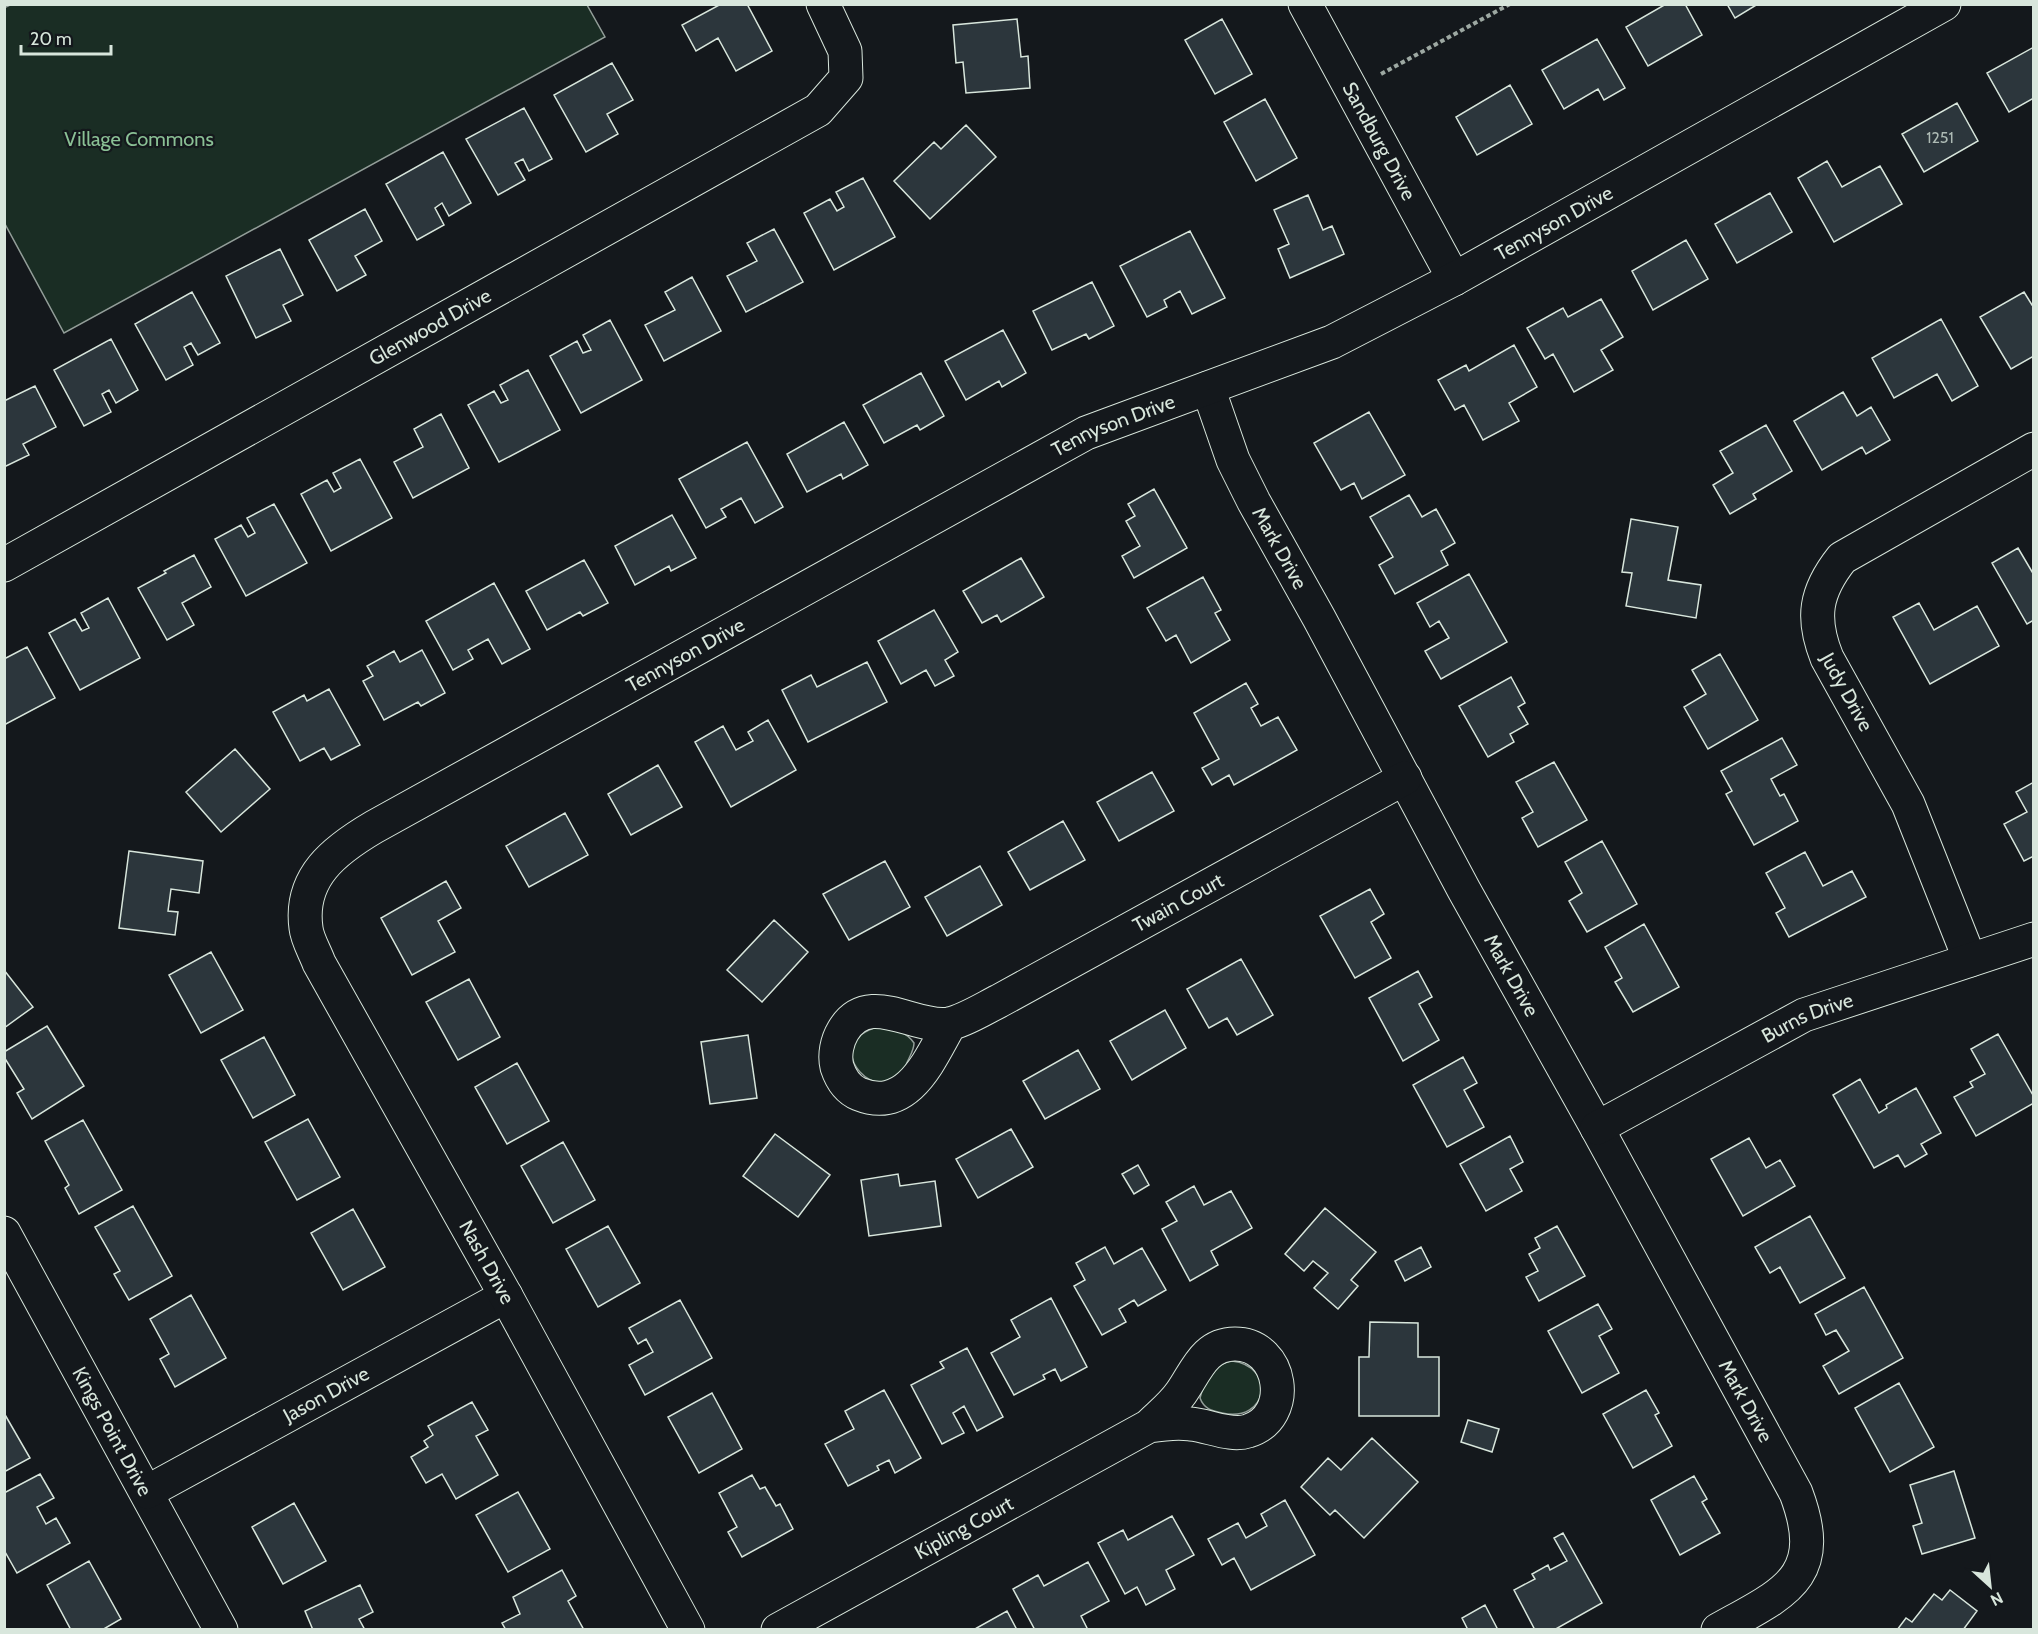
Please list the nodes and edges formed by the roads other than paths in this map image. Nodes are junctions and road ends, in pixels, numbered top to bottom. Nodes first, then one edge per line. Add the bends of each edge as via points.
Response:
1 (824, 4) edge
2 (1305, 4) edge
3 (1944, 4) edge
4 (1454, 279) junction
5 (1208, 388) junction
6 (2034, 449) edge
7 (4, 565) edge
8 (1404, 778) junction
9 (308, 890) joint
10 (2034, 939) edge
11 (1970, 960) junction
12 (950, 1024) dead end
13 (1597, 1128) junction
14 (4, 1233) edge
15 (506, 1296) junction
16 (1149, 1426) dead end
17 (147, 1492) junction
18 (221, 1629) edge
19 (688, 1629) edge
20 (778, 1629) edge
21 (1718, 1629) edge

1 - 7 street, Glenwood Drive via 845,51 846,78 818,110
2 - 4 street, Sandburg Drive
3 - 4 street, Tennyson Drive
4 - 5 street, Tennyson Drive via 1332,342
5 - 8 street, Mark Drive via 1238,470
5 - 9 street, Tennyson Drive via 1086,433 374,826 326,861
6 - 11 street, Judy Drive via 1842,558 1829,574 1817,607 1820,640 1827,658 1908,804
8 - 12 street, Twain Court via 999,1001
8 - 13 street, Mark Drive
9 - 15 street, Nash Drive via 306,929 319,963
10 - 11 street, Burns Drive
11 - 13 street, Burns Drive via 1804,1016
13 - 21 street, Mark Drive via 1804,1514 1808,1536 1805,1561 1797,1576 1767,1602
14 - 17 street, Kings Point Drive
15 - 17 street, Jason Drive
15 - 19 street, Nash Drive
16 - 20 street, Kipling Court
17 - 18 street, Kings Point Drive

